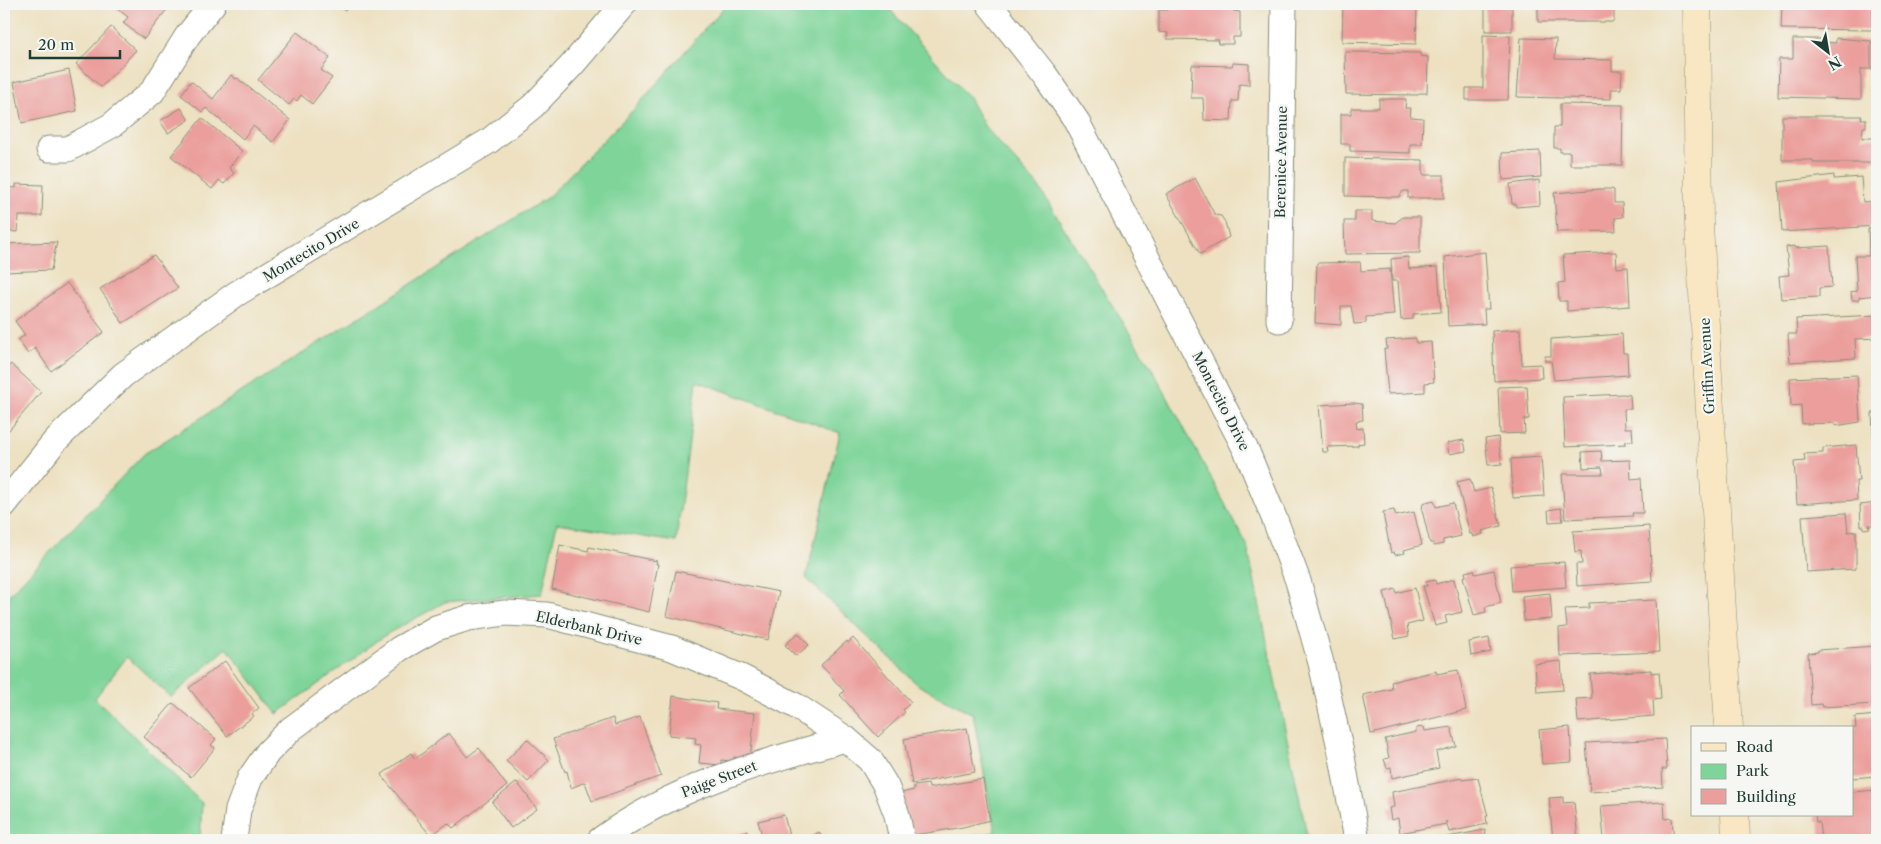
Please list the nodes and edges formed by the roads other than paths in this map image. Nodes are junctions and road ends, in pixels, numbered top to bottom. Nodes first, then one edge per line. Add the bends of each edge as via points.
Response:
1 (213, 4) edge
2 (624, 4) edge
3 (989, 4) edge
4 (1284, 4) edge
5 (1697, 4) edge
6 (49, 149) dead end
7 (1279, 320) dead end
8 (4, 505) edge
9 (1729, 726) edge
10 (846, 739) junction
11 (1735, 816) edge
12 (234, 840) edge
13 (600, 840) edge
14 (902, 840) edge
15 (1357, 840) edge
16 (1736, 840) edge

1 - 6 street via 188,35 152,92 112,125 68,149
2 - 8 street, Montecito Drive via 532,106 489,141 236,294 124,375 55,441
3 - 15 street, Montecito Drive via 1076,120 1247,452 1298,581 1329,701
4 - 7 street, Berenice Avenue
5 - 9 street, Griffin Avenue via 1699,225
10 - 12 street, Elderbank Drive via 796,706 743,678 672,648 547,615 506,613 468,618 436,628 399,649 290,729 250,778 238,810
10 - 13 street, Paige Street via 733,772 680,793 628,820
10 - 14 street, Elderbank Drive via 870,760 886,786 897,814
11 - 16 street

